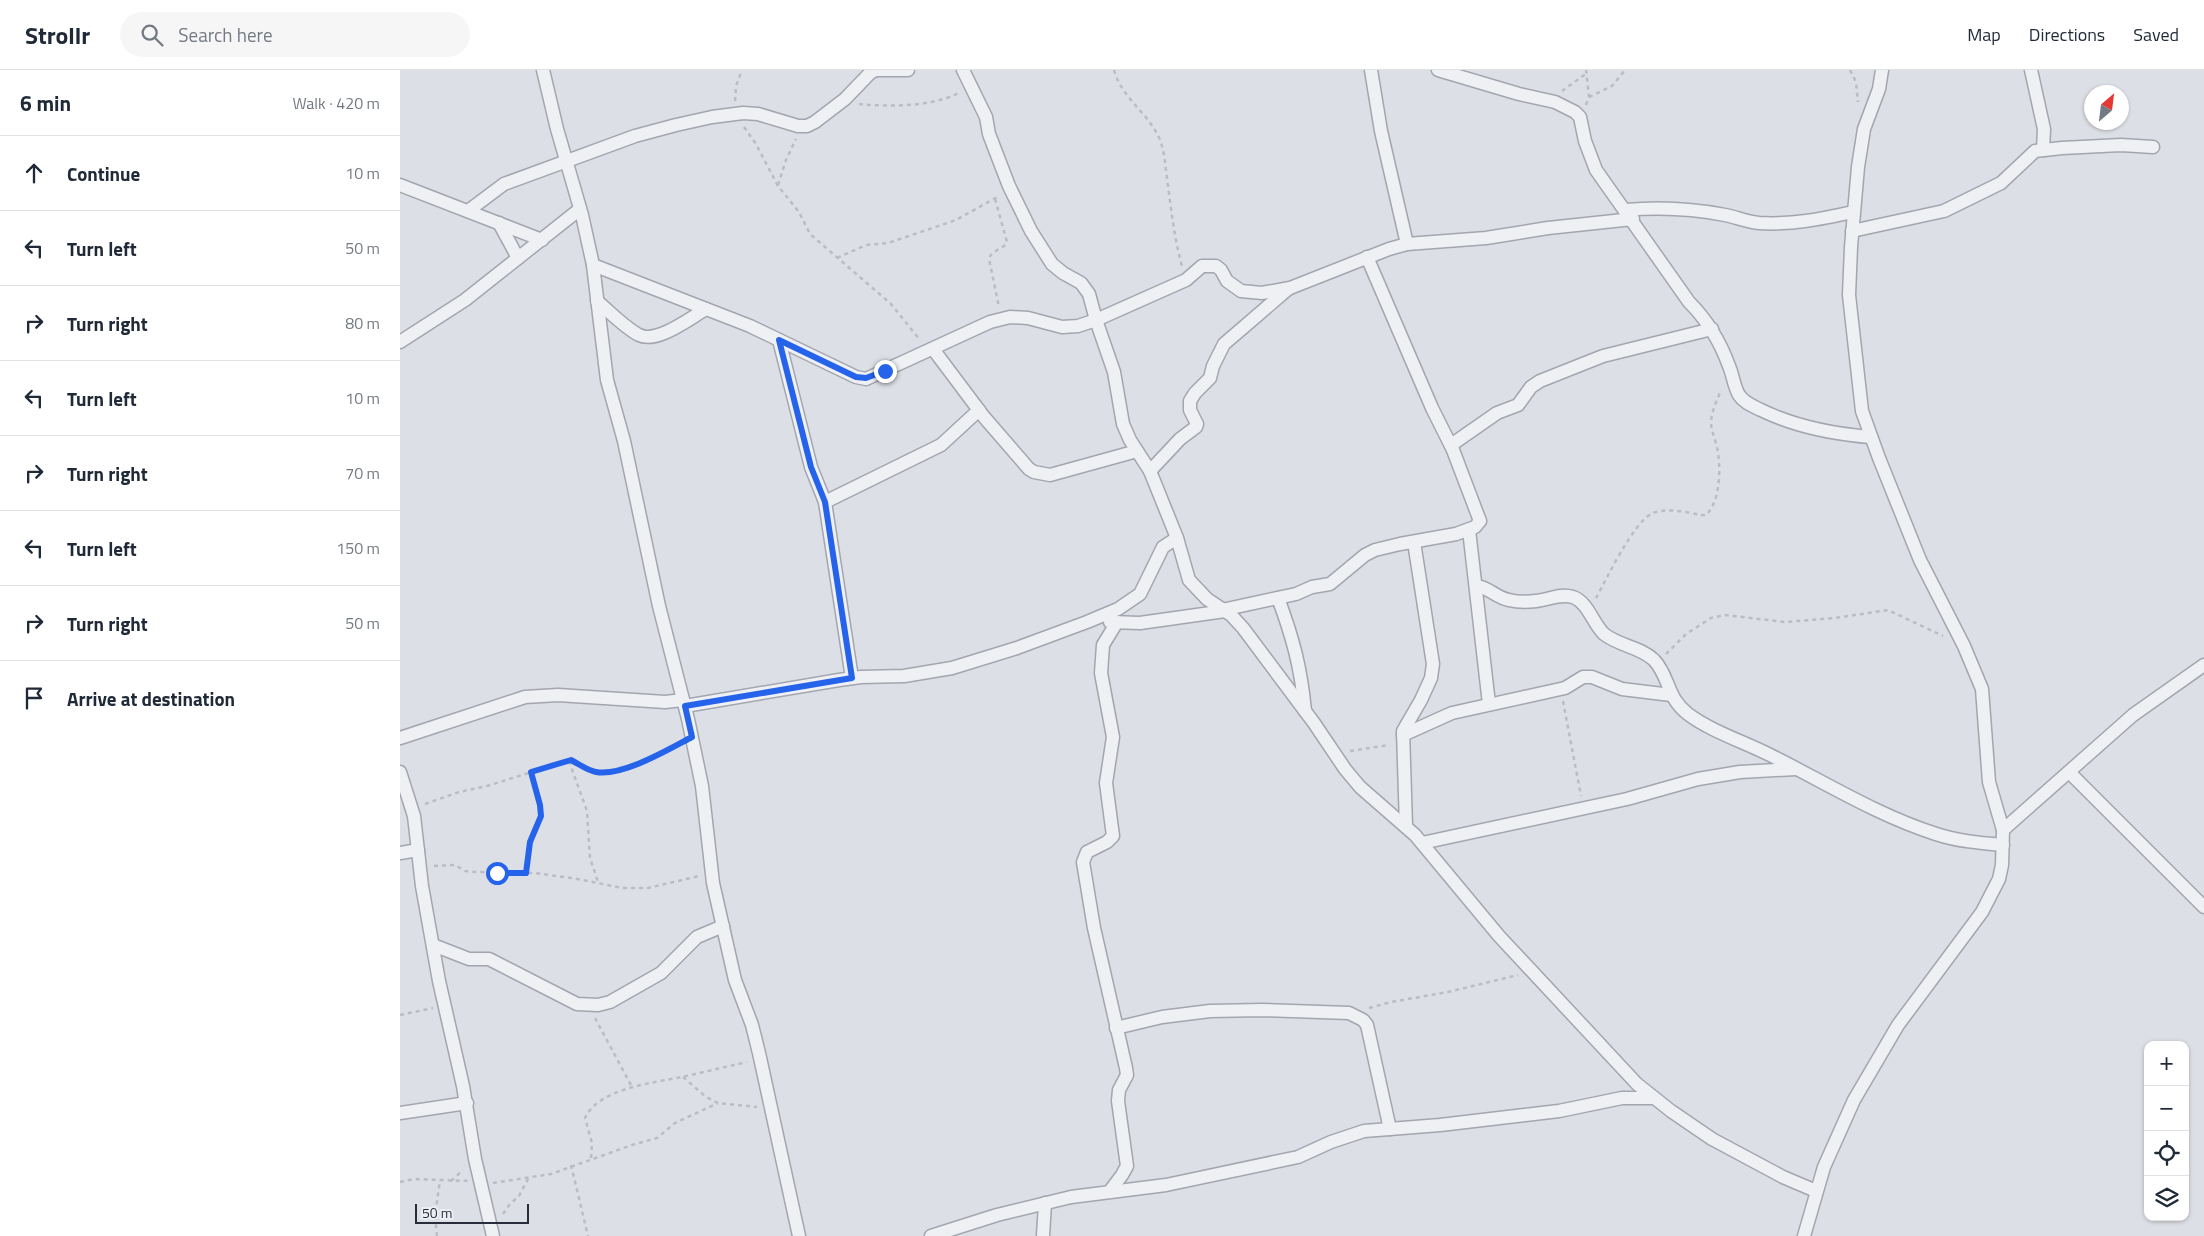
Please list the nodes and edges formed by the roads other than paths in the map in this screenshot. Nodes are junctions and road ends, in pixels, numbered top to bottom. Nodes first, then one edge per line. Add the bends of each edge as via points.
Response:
1 (543, 70) edge
2 (908, 70) edge
3 (964, 70) edge
4 (1371, 70) edge
5 (1882, 70) edge
6 (2031, 70) edge
7 (1445, 71) edge
8 (2153, 147) dead end
9 (2042, 150) junction
10 (567, 161) junction
11 (400, 186) edge
12 (580, 209) junction
13 (468, 211) junction
14 (1853, 212) junction
15 (1630, 215) junction
16 (499, 223) junction
17 (1852, 231) junction
18 (542, 240) junction
19 (1407, 244) junction
20 (1367, 257) junction
21 (518, 258) junction
22 (593, 265) junction
23 (1290, 288) junction
24 (596, 301) junction
25 (706, 309) junction
26 (1096, 320) junction
27 (1712, 329) junction
28 (779, 340) junction
29 (400, 342) edge
30 (931, 350) junction
31 (979, 410) junction
32 (1871, 437) junction
33 (1451, 445) junction
34 (1137, 451) junction
35 (1150, 471) junction
36 (825, 502) junction
37 (1468, 530) junction
38 (1176, 538) junction
39 (1414, 542) junction
40 (1476, 586) junction
41 (1278, 598) junction
42 (1224, 610) junction
43 (1087, 622) junction
44 (1117, 622) junction
45 (2204, 665) edge
46 (852, 678) junction
47 (1671, 695) junction
48 (684, 703) junction
49 (1489, 704) junction
50 (1305, 712) junction
51 (400, 738) edge
52 (1403, 739) junction
53 (1797, 769) junction
54 (400, 772) edge
55 (2069, 772) junction
56 (1406, 826) junction
57 (2003, 830) junction
58 (1422, 843) junction
59 (2003, 845) junction
60 (418, 850) junction
61 (400, 853) edge
62 (2204, 907) edge
63 (723, 926) junction
64 (433, 945) junction
65 (1116, 1028) junction
66 (1654, 1098) junction
67 (466, 1103) junction
68 (400, 1113) edge
69 (1390, 1129) junction
70 (1110, 1191) junction
71 (1816, 1191) junction
72 (1045, 1203) junction
73 (492, 1234) edge
74 (799, 1236) edge
75 (931, 1236) edge
76 (1043, 1236) edge
77 (1804, 1236) edge

1 - 10 street
2 - 10 street via 876,70 870,73 840,103 815,122 802,126 758,114 712,117 635,136
3 - 26 street via 1031,231 1052,264 1086,289
4 - 19 street via 1381,131
5 - 14 street via 1858,167
6 - 9 street via 2044,129
7 - 15 street via 1569,107 1580,117 1596,170
8 - 9 street via 2121,145
9 - 17 street via 2030,155 2001,183 1944,211
10 - 12 street
10 - 13 street via 504,184
11 - 13 street
12 - 18 street
12 - 22 street
13 - 16 street
14 - 15 street via 1785,224 1663,209
14 - 17 street
15 - 19 street via 1486,238
15 - 27 street via 1665,269
16 - 18 street
16 - 21 street
17 - 32 street via 1850,304 1862,411
18 - 21 street
19 - 20 street
20 - 23 street
20 - 33 street
21 - 29 street via 465,300
22 - 24 street
22 - 25 street
23 - 26 street via 1262,294 1241,291 1227,282 1221,270 1202,266 1186,280
23 - 35 street via 1228,338 1210,378 1190,401 1196,427
24 - 25 street via 640,335 651,337
24 - 48 street via 607,380
25 - 28 street
26 - 30 street via 1070,327 1010,317 990,322
26 - 34 street via 1114,372 1123,424
27 - 32 street via 1744,402 1807,428
27 - 33 street via 1603,356 1540,381 1531,387 1518,405 1497,413
28 - 30 street via 856,377 866,378
28 - 36 street via 811,467
30 - 31 street
31 - 34 street via 1028,469 1041,474 1050,475
31 - 36 street via 941,445
32 - 57 street via 1920,560 1982,688 1989,782
33 - 37 street via 1480,518 1478,524
34 - 35 street
35 - 38 street
36 - 46 street
37 - 39 street
37 - 40 street
38 - 42 street via 1189,580 1207,599
38 - 43 street via 1163,547 1140,594 1118,609
39 - 41 street via 1375,550 1330,584
39 - 52 street via 1433,664 1431,678 1403,731
40 - 47 street via 1509,600 1536,602 1556,596 1580,600 1603,632 1614,641 1650,656
40 - 49 street
41 - 42 street
41 - 50 street via 1302,675
42 - 44 street via 1140,623
42 - 50 street via 1243,628
43 - 44 street
43 - 46 street via 952,668 904,676
44 - 65 street via 1103,646 1101,673 1113,737 1106,783 1113,836 1087,852 1083,862
45 - 55 street via 2133,715
46 - 48 street
47 - 49 street via 1622,689 1592,677 1583,677 1561,689
47 - 53 street via 1676,705 1690,715
48 - 51 street via 558,695 526,697
48 - 63 street via 702,786 712,873
49 - 52 street via 1437,718
50 - 56 street via 1360,788
52 - 56 street
53 - 58 street via 1740,772 1698,779 1584,809
53 - 59 street via 1902,822 1945,836
54 - 60 street via 412,809
55 - 57 street
55 - 62 street
56 - 58 street
57 - 59 street
58 - 66 street via 1471,904 1637,1084
59 - 71 street via 1999,879 1982,912 1898,1025 1854,1100
60 - 61 street
60 - 64 street
63 - 64 street via 697,938 661,973 635,989 610,1002 589,1005 568,1000 489,960 469,959
63 - 74 street via 735,980 752,1025
64 - 67 street
65 - 69 street via 1162,1017 1210,1011 1349,1014 1367,1025
65 - 70 street via 1127,1075 1119,1090 1118,1101 1127,1166
66 - 69 street via 1622,1098 1559,1111
66 - 71 street via 1712,1139
67 - 68 street
67 - 73 street
69 - 70 street via 1364,1131 1298,1157 1255,1167 1166,1185
70 - 72 street
71 - 77 street
72 - 75 street
72 - 76 street

